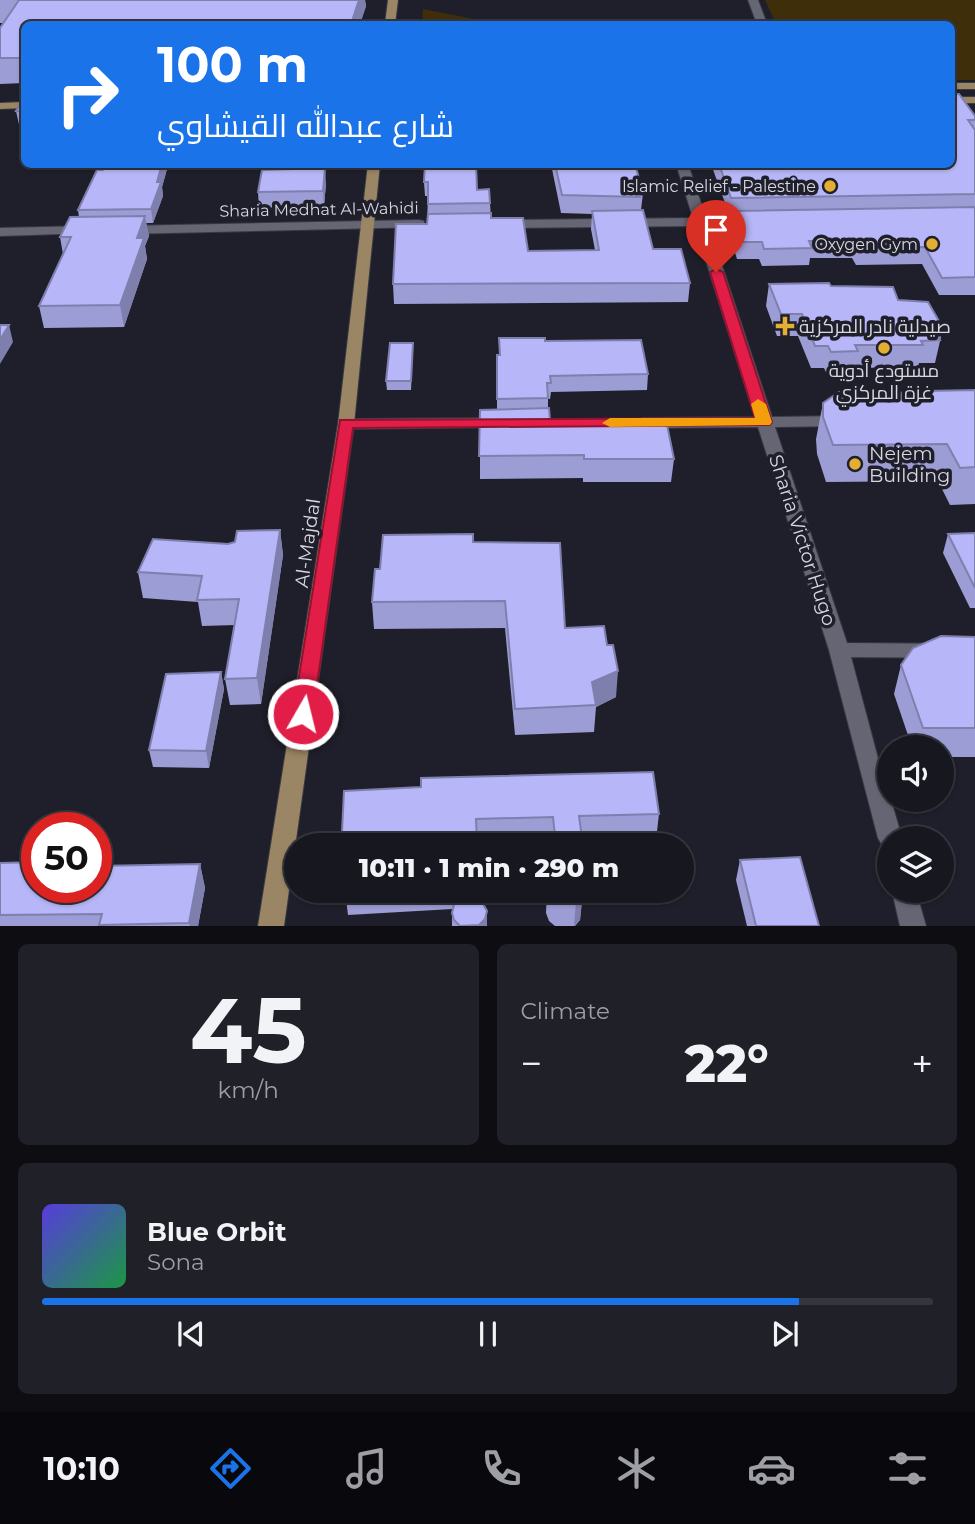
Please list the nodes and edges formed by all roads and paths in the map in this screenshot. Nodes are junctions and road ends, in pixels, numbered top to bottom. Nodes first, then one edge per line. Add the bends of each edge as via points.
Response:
1 (393, 0) edge
2 (753, 0) edge
3 (390, 21) edge
4 (761, 21) edge
5 (955, 86) edge
6 (975, 86) edge
7 (0, 93) edge
8 (21, 93) edge
9 (955, 100) edge
10 (975, 100) edge
11 (21, 105) edge
12 (0, 106) edge
13 (374, 168) edge
14 (683, 168) edge
15 (769, 221) edge
16 (700, 223) junction
17 (437, 224) edge
18 (493, 224) edge
19 (368, 225) junction
20 (0, 232) edge
21 (856, 421) edge
22 (764, 422) junction
23 (527, 423) edge
24 (625, 423) edge
25 (346, 424) junction
26 (839, 650) junction
27 (975, 651) edge
28 (887, 826) edge
29 (907, 903) edge
30 (271, 926) edge
31 (913, 926) edge

1 - 3 main road
2 - 4 street
5 - 6 main road
7 - 8 main road
9 - 10 main road
11 - 12 main road
13 - 19 main road, Al-Majdal
14 - 16 street, Sharia Victor Hugo
15 - 16 street
16 - 18 street
16 - 22 street, Sharia Victor Hugo
17 - 19 street, Sharia Medhat Al-Wahidi
19 - 20 street, Sharia Medhat Al-Wahidi
19 - 25 main road, Al-Majdal
21 - 22 street
22 - 24 street
22 - 26 street, Sharia Victor Hugo
23 - 25 street
25 - 30 main road, Al-Majdal
26 - 27 street
26 - 28 street, Sharia Victor Hugo
29 - 31 street

